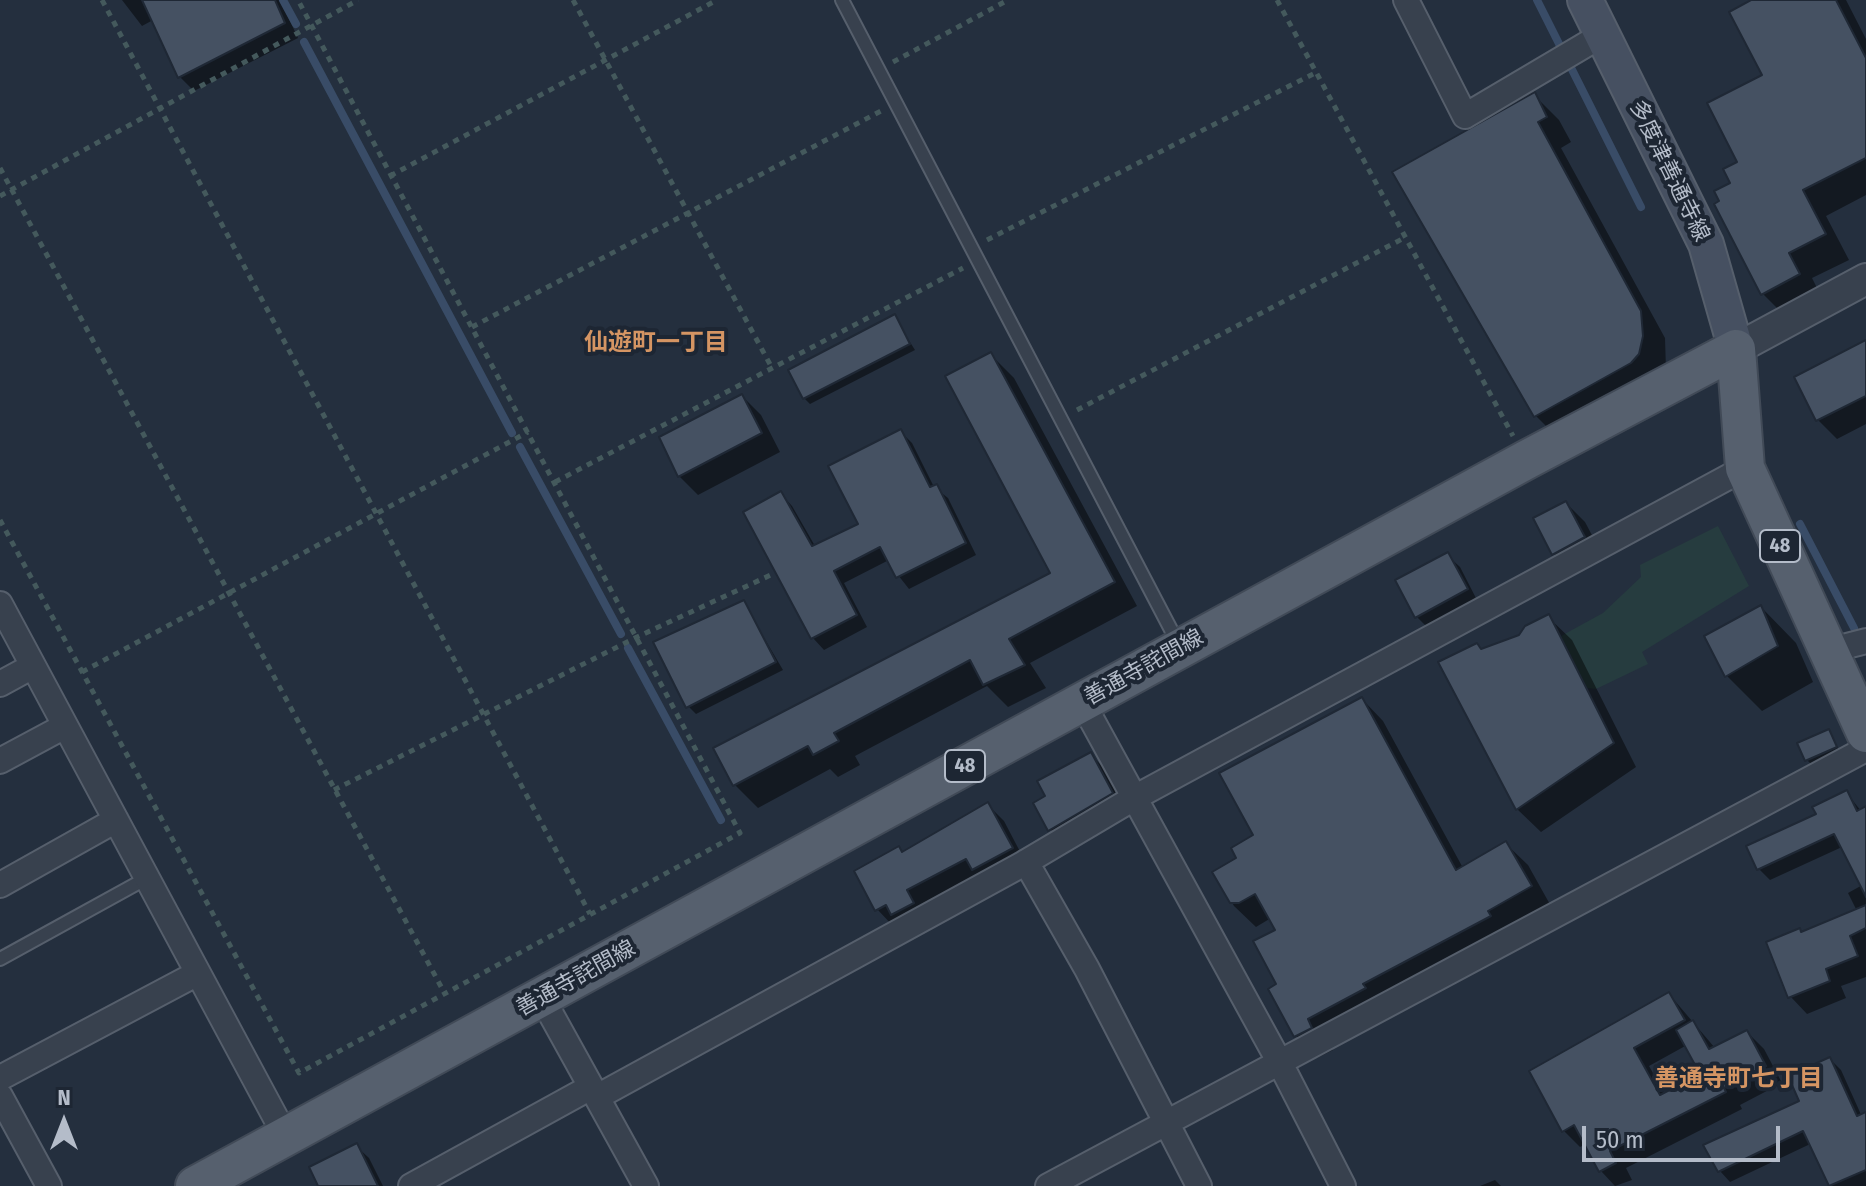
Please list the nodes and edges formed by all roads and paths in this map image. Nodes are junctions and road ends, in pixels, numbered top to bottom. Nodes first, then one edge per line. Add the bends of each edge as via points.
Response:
1 (102, 0) edge
2 (298, 0) edge
3 (358, 0) edge
4 (573, 0) edge
5 (717, 0) edge
6 (842, 0) edge
7 (1008, 0) edge
8 (1277, 0) edge
9 (1406, 0) edge
10 (1585, 0) edge
11 (310, 27) junction
12 (1576, 49) junction
13 (606, 60) junction
14 (878, 70) junction
15 (1317, 72) junction
16 (896, 103) junction
17 (159, 109) junction
18 (0, 168) edge
19 (390, 176) junction
20 (11, 190) junction
21 (0, 196) edge
22 (689, 212) junction
23 (1406, 237) junction
24 (975, 254) junction
25 (1866, 279) edge
26 (472, 327) junction
27 (1736, 349) junction
28 (772, 368) junction
29 (1061, 419) junction
30 (528, 432) junction
31 (1514, 438) dead end
32 (1745, 468) junction
33 (555, 482) junction
34 (376, 513) junction
35 (0, 520) edge
36 (775, 573) dead end
37 (227, 593) junction
38 (0, 604) edge
39 (637, 637) junction
40 (1866, 641) edge
41 (1181, 647) junction
42 (1827, 651) junction
43 (33, 666) junction
44 (82, 672) junction
45 (0, 684) edge
46 (1082, 702) junction
47 (483, 715) junction
48 (65, 726) junction
49 (1866, 733) edge
50 (1866, 749) edge
51 (0, 761) edge
52 (334, 790) junction
53 (1134, 798) junction
54 (116, 820) junction
55 (1026, 862) junction
56 (147, 878) junction
57 (0, 885) edge
58 (590, 914) junction
59 (0, 959) edge
60 (198, 973) junction
61 (445, 994) junction
62 (542, 998) junction
63 (1280, 1063) junction
64 (0, 1078) edge
65 (594, 1092) junction
66 (0, 1096) edge
67 (1164, 1124) junction
68 (286, 1137) junction
69 (49, 1186) edge
70 (195, 1186) edge
71 (411, 1186) edge
72 (646, 1186) edge
73 (1048, 1186) edge
74 (1199, 1186) edge
75 (1343, 1186) edge

1 - 17 path
2 - 11 path
3 - 11 path
4 - 13 path
5 - 13 path
6 - 14 lane
7 - 14 path
8 - 15 path
9 - 12 street via 1465,116
10 - 12 main road, 多度津善通寺線
11 - 17 path
11 - 19 path
12 - 27 main road, 多度津善通寺線 via 1706,244
13 - 19 path
13 - 22 path
14 - 16 lane
15 - 23 path
15 - 24 path
16 - 22 path
16 - 24 lane
17 - 20 path
17 - 34 path
18 - 20 path
19 - 26 path
20 - 21 path
20 - 37 path
22 - 26 path
22 - 28 path
23 - 29 path
23 - 31 path
24 - 28 path
24 - 29 lane
25 - 27 street
26 - 30 path
27 - 32 main road, 48
27 - 41 main road, 善通寺詫間線 / 48
28 - 33 path
29 - 41 lane
30 - 33 path
30 - 34 path
32 - 42 main road, 48
32 - 53 street
33 - 39 path
34 - 37 path
34 - 47 path
35 - 44 path
36 - 39 path
37 - 44 path
37 - 52 path
38 - 43 street
39 - 47 path
39 - 58 path via 740,833
40 - 42 street
41 - 46 main road, 善通寺詫間線 / 48
42 - 49 main road, 48
43 - 45 street
43 - 48 street
44 - 61 path via 299,1073
46 - 53 street
46 - 62 main road, 善通寺詫間線 / 48
47 - 52 path
47 - 58 path
48 - 51 street
48 - 54 street
50 - 63 street via 1573,898
52 - 61 path
53 - 55 street
53 - 63 street
54 - 56 street
54 - 57 street
55 - 65 street
55 - 67 street via 1087,969
56 - 59 lane
56 - 60 street
58 - 61 path
60 - 64 street
60 - 68 street
62 - 65 street
62 - 68 main road, 善通寺詫間線 / 48
63 - 67 street
63 - 75 street
65 - 71 street
65 - 72 street
66 - 69 street
67 - 73 street
67 - 74 street
68 - 70 main road, 善通寺詫間線 / 48

